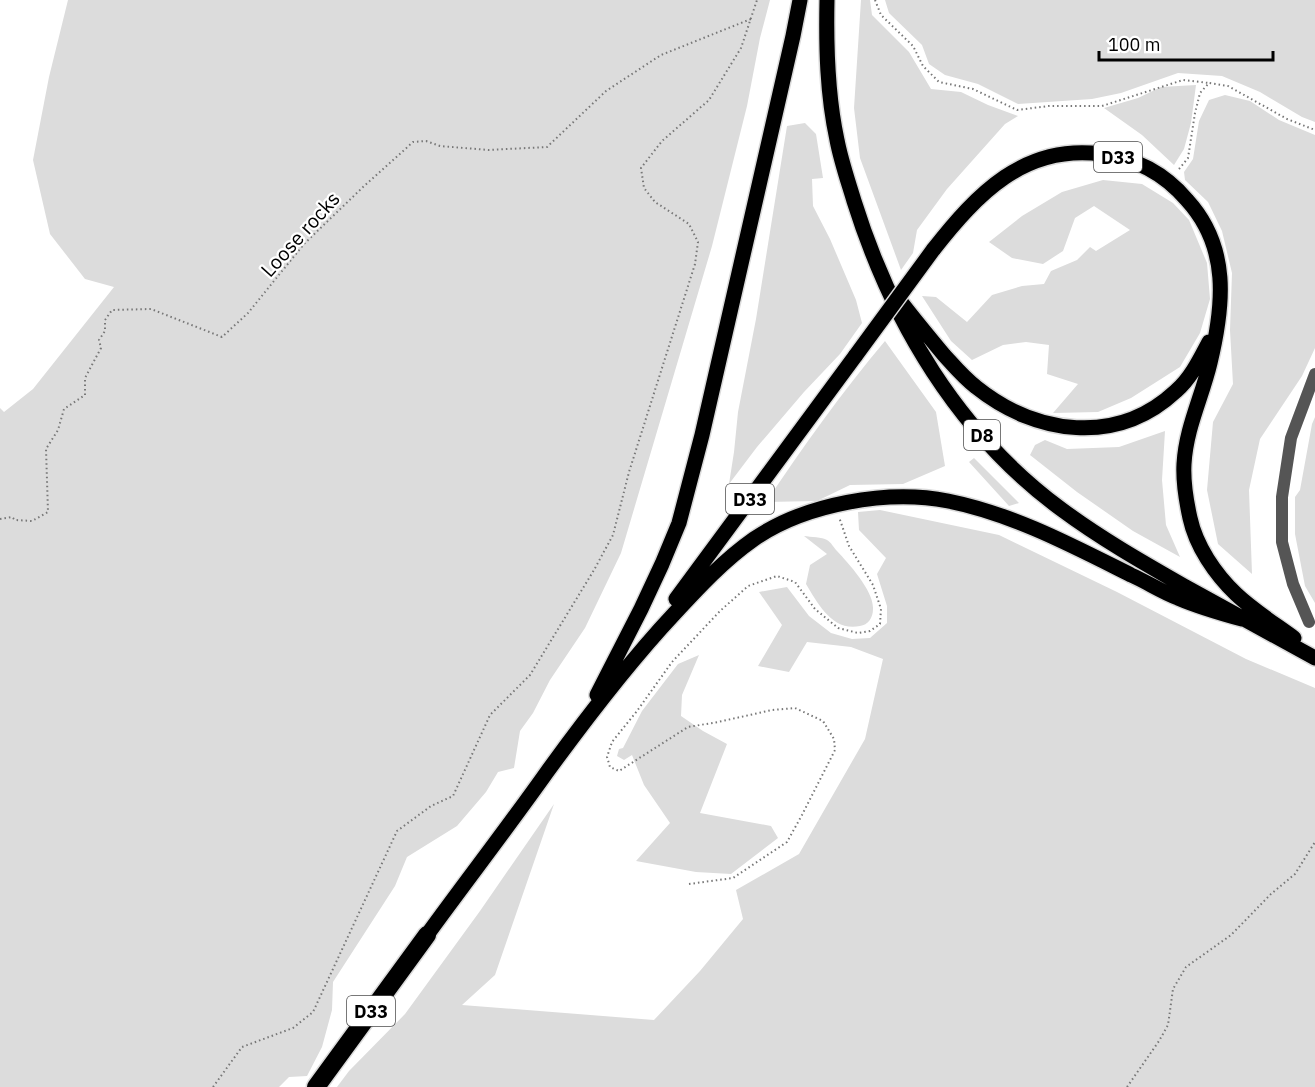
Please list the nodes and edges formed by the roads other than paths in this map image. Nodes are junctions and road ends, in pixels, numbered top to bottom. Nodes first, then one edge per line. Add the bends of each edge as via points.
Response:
1 (800, 0) edge
2 (827, 0) edge
3 (883, 279) junction
4 (1216, 329) junction
5 (1315, 374) edge
6 (1242, 619) junction
7 (1309, 622) dead end
8 (646, 644) junction
9 (1315, 657) edge
10 (586, 719) junction
11 (427, 935) joint
12 (316, 1087) edge

1 - 10 main road via 679,523
2 - 3 main road, D8 via 828,82 836,138 859,217
3 - 4 main road via 921,328 976,387 1004,407 1057,426 1112,425 1139,417 1161,404 1192,373
3 - 6 main road, D8 via 934,375 977,430 1016,471 1060,508 1125,552
4 - 8 main road, D33, bridge via 1221,291 1214,244 1194,207 1169,182 1132,161 1093,153 1053,155 1012,172 978,198 933,250
4 - 9 main road via 1210,364 1187,438 1184,490 1190,521 1201,548 1236,594
5 - 7 street via 1291,438 1282,497 1282,542 1293,584
6 - 8 main road via 1175,597 1032,528 984,510 947,501 878,498 809,513 755,538 704,582
6 - 9 main road, D8
8 - 10 main road, D33
10 - 11 main road, D33
11 - 12 highway, D33

